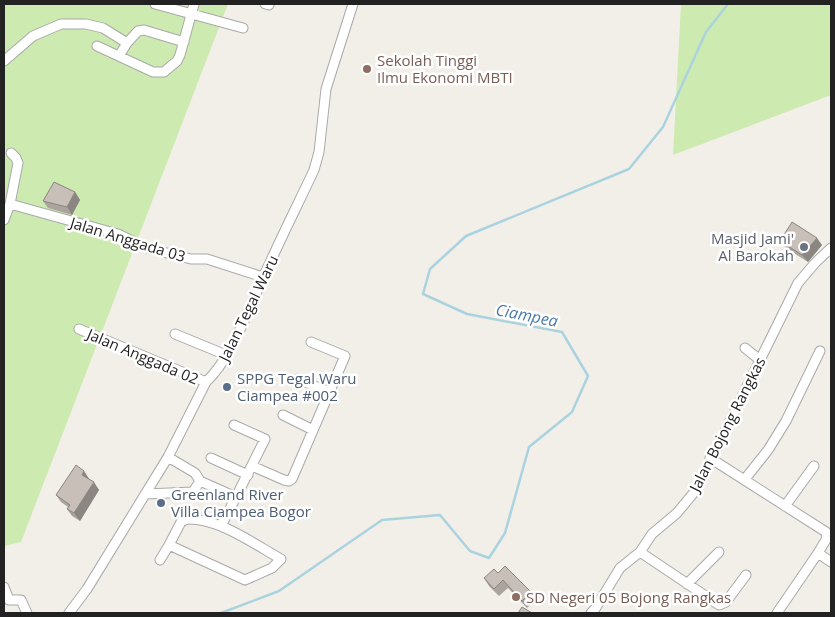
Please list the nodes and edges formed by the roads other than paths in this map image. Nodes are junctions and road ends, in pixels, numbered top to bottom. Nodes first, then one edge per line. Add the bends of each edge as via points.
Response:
1 (155, 4) edge
2 (194, 4) edge
3 (353, 4) edge
4 (192, 14) junction
5 (243, 28) dead end
6 (127, 42) junction
7 (184, 42) junction
8 (97, 46) dead end
9 (119, 56) junction
10 (4, 61) edge
11 (11, 153) dead end
12 (10, 204) junction
13 (4, 220) edge
14 (829, 251) edge
15 (263, 278) junction
16 (79, 329) dead end
17 (175, 334) dead end
18 (311, 342) dead end
19 (745, 348) dead end
20 (820, 351) dead end
21 (226, 355) junction
22 (760, 360) junction
23 (298, 379) dead end
24 (206, 382) junction
25 (329, 392) junction
26 (283, 416) dead end
27 (234, 425) dead end
28 (313, 430) junction
29 (168, 457) junction
30 (211, 458) dead end
31 (710, 458) junction
32 (252, 466) junction
33 (814, 466) dead end
34 (248, 475) junction
35 (745, 479) junction
36 (200, 481) junction
37 (145, 494) junction
38 (236, 497) junction
39 (785, 506) junction
40 (221, 526) junction
41 (829, 540) edge
42 (168, 545) junction
43 (640, 552) junction
44 (719, 552) dead end
45 (818, 553) junction
46 (160, 560) dead end
47 (831, 562) edge
48 (746, 575) dead end
49 (687, 584) junction
50 (4, 587) edge
51 (28, 613) edge
52 (69, 613) edge
53 (591, 613) edge
54 (777, 613) edge

1 - 4 street
2 - 4 street
3 - 15 street, Jalan Tegal Waru via 326,89 314,170
4 - 5 street
4 - 7 street
6 - 7 street via 138,30
6 - 9 street
6 - 10 street via 102,28 61,24 33,36
7 - 9 street via 177,61 164,72 153,72
8 - 9 street
11 - 12 street via 18,163
12 - 13 street
12 - 15 street, Jalan Anggada 03 via 118,234 147,248 207,260
14 - 22 street, Jalan Bojong Rangkas via 798,284
15 - 21 street, Jalan Tegal Waru
16 - 24 street, Jalan Anggada 02
17 - 21 street
18 - 25 street via 345,356
19 - 22 street
20 - 35 street via 786,421
21 - 24 street, Jalan Tegal Waru via 216,373
22 - 31 street, Jalan Bojong Rangkas
23 - 25 street
24 - 29 street, Jalan Tegal Waru
25 - 28 street
26 - 28 street
27 - 32 street via 265,439
28 - 32 street via 289,481
29 - 36 street via 196,473
29 - 37 street, Jalan Tegal Waru
30 - 34 street
31 - 35 street
31 - 43 street, Jalan Bojong Rangkas via 696,490 677,513 652,534
32 - 34 street
33 - 39 street
34 - 38 street
35 - 39 street
36 - 37 street via 193,492
36 - 38 street
37 - 52 street, Jalan Tegal Waru
38 - 40 street
39 - 41 street via 826,532
40 - 42 street via 187,519 181,522
40 - 42 street via 281,559 272,568 245,580
41 - 45 street
42 - 46 street
43 - 49 street
43 - 53 street, Jalan Bojong Rangkas via 620,568
44 - 49 street
45 - 47 street
45 - 54 street
48 - 49 street via 726,602 719,605
50 - 51 street via 9,600 21,600

